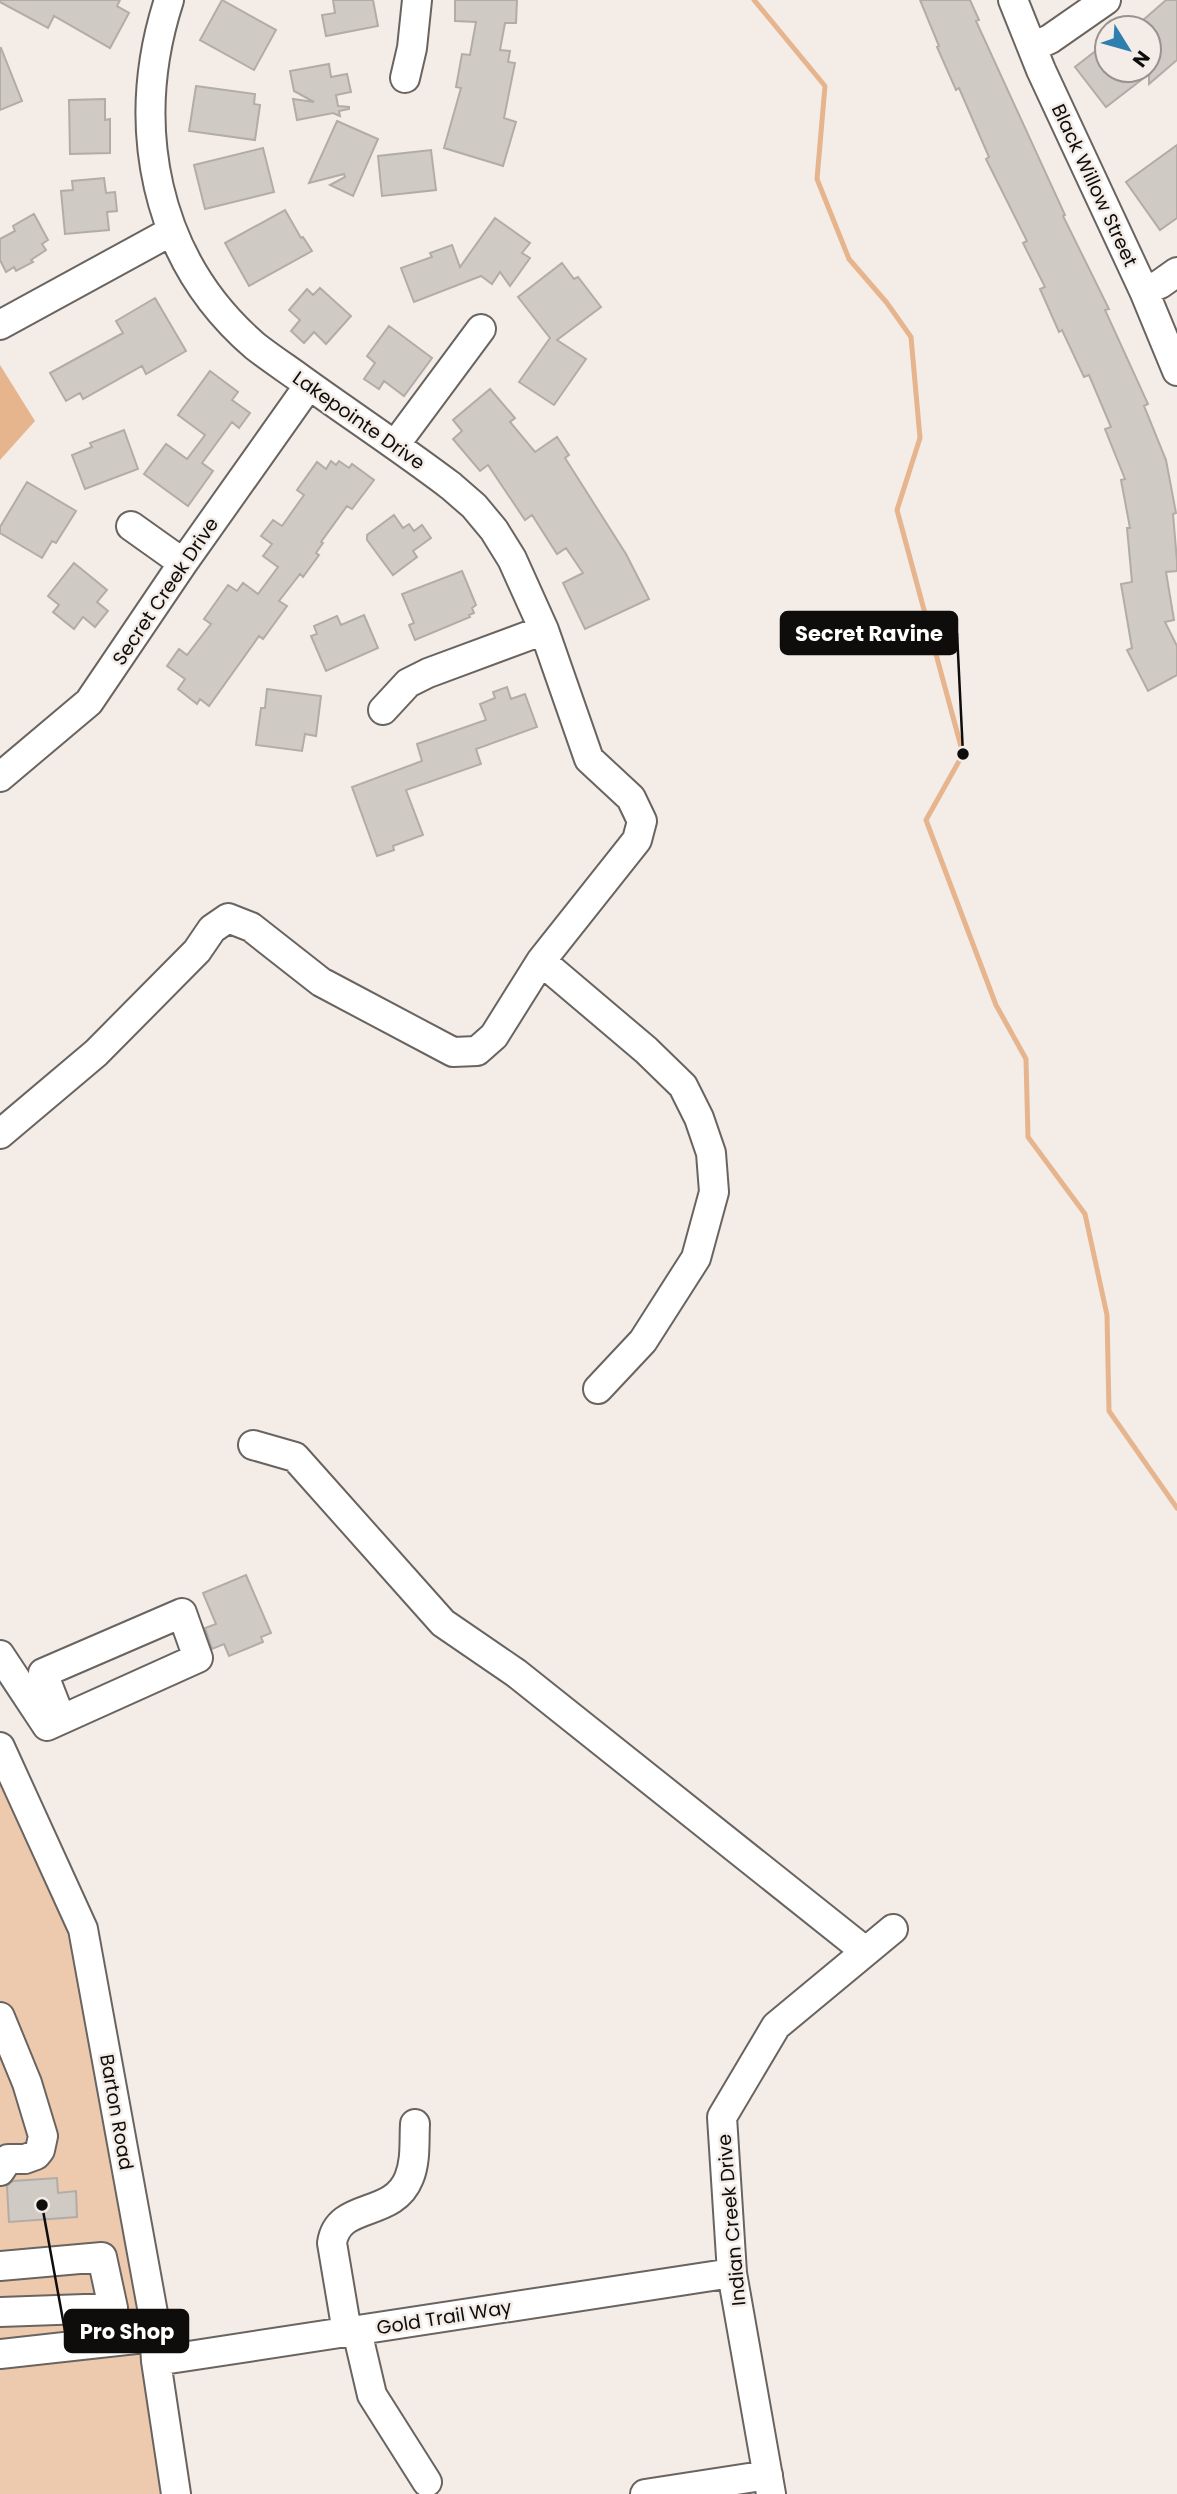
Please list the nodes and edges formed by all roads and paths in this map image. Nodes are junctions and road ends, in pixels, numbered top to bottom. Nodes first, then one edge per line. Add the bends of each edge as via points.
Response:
1 (169, 0) edge
2 (417, 0) edge
3 (1013, 0) edge
4 (1107, 0) edge
5 (1033, 47) junction
6 (405, 78) dead end
7 (172, 231) junction
8 (1177, 272) edge
9 (1144, 291) junction
10 (0, 325) edge
11 (481, 329) dead end
12 (1177, 371) edge
13 (309, 385) junction
14 (395, 445) junction
15 (131, 526) dead end
16 (183, 563) junction
17 (544, 630) junction
18 (383, 710) dead end
19 (0, 776) edge
20 (541, 961) junction
21 (0, 1134) edge
22 (598, 1389) dead end
23 (253, 1445) dead end
24 (0, 1655) edge
25 (61, 1719) junction
26 (0, 1747) edge
27 (893, 1928) dead end
28 (865, 1951) junction
29 (0, 2017) edge
30 (415, 2124) dead end
31 (0, 2171) edge
32 (0, 2266) edge
33 (732, 2273) junction
34 (113, 2308) junction
35 (0, 2312) edge
36 (352, 2331) junction
37 (116, 2341) junction
38 (155, 2349) junction
39 (0, 2354) edge
40 (427, 2482) dead end
41 (770, 2484) edge
42 (176, 2494) edge
43 (645, 2494) edge

1 - 7 street, Lakepointe Drive via 152,71 150,115 153,159
2 - 6 street
3 - 5 street, Black Willow Street
4 - 5 street
5 - 9 street, Black Willow Street
7 - 10 street
7 - 13 street, Lakepointe Drive via 218,308 256,347
8 - 9 street
9 - 12 street, Black Willow Street
11 - 14 street
13 - 14 street, Lakepointe Drive
13 - 16 street, Secret Creek Drive
14 - 17 street, Lakepointe Drive via 451,486 494,530
15 - 16 street
16 - 19 street, Secret Creek Drive via 89,702
17 - 18 street via 428,673 408,683
17 - 20 street, Lakepointe Drive via 589,759 631,799 642,821 637,840
20 - 21 street via 494,1036 477,1051 453,1052 321,982 251,927 228,918 212,929 197,951 96,1053
20 - 22 street via 683,1086 711,1153 714,1192 696,1258 643,1341
23 - 28 street via 295,1457 443,1623 516,1673
24 - 25 street via 47,1726
25 - 25 street via 198,1658 182,1613 43,1673
26 - 38 street, Barton Road via 83,1929 153,2314
27 - 28 street, Indian Creek Drive
28 - 33 street, Indian Creek Drive via 776,2026 722,2117
29 - 31 street via 35,2072 43,2136 36,2155 8,2159
30 - 36 street via 413,2161 402,2190 393,2200 341,2222 334,2231 332,2243
32 - 34 street via 103,2257
33 - 36 street, Gold Trail Way
33 - 41 street, Indian Creek Drive
34 - 35 street
34 - 37 street
36 - 38 street, Gold Trail Way
36 - 40 street via 372,2395
37 - 38 street, Gold Trail Way
37 - 39 street, Gold Trail Way
38 - 42 street, Barton Road
41 - 43 street

